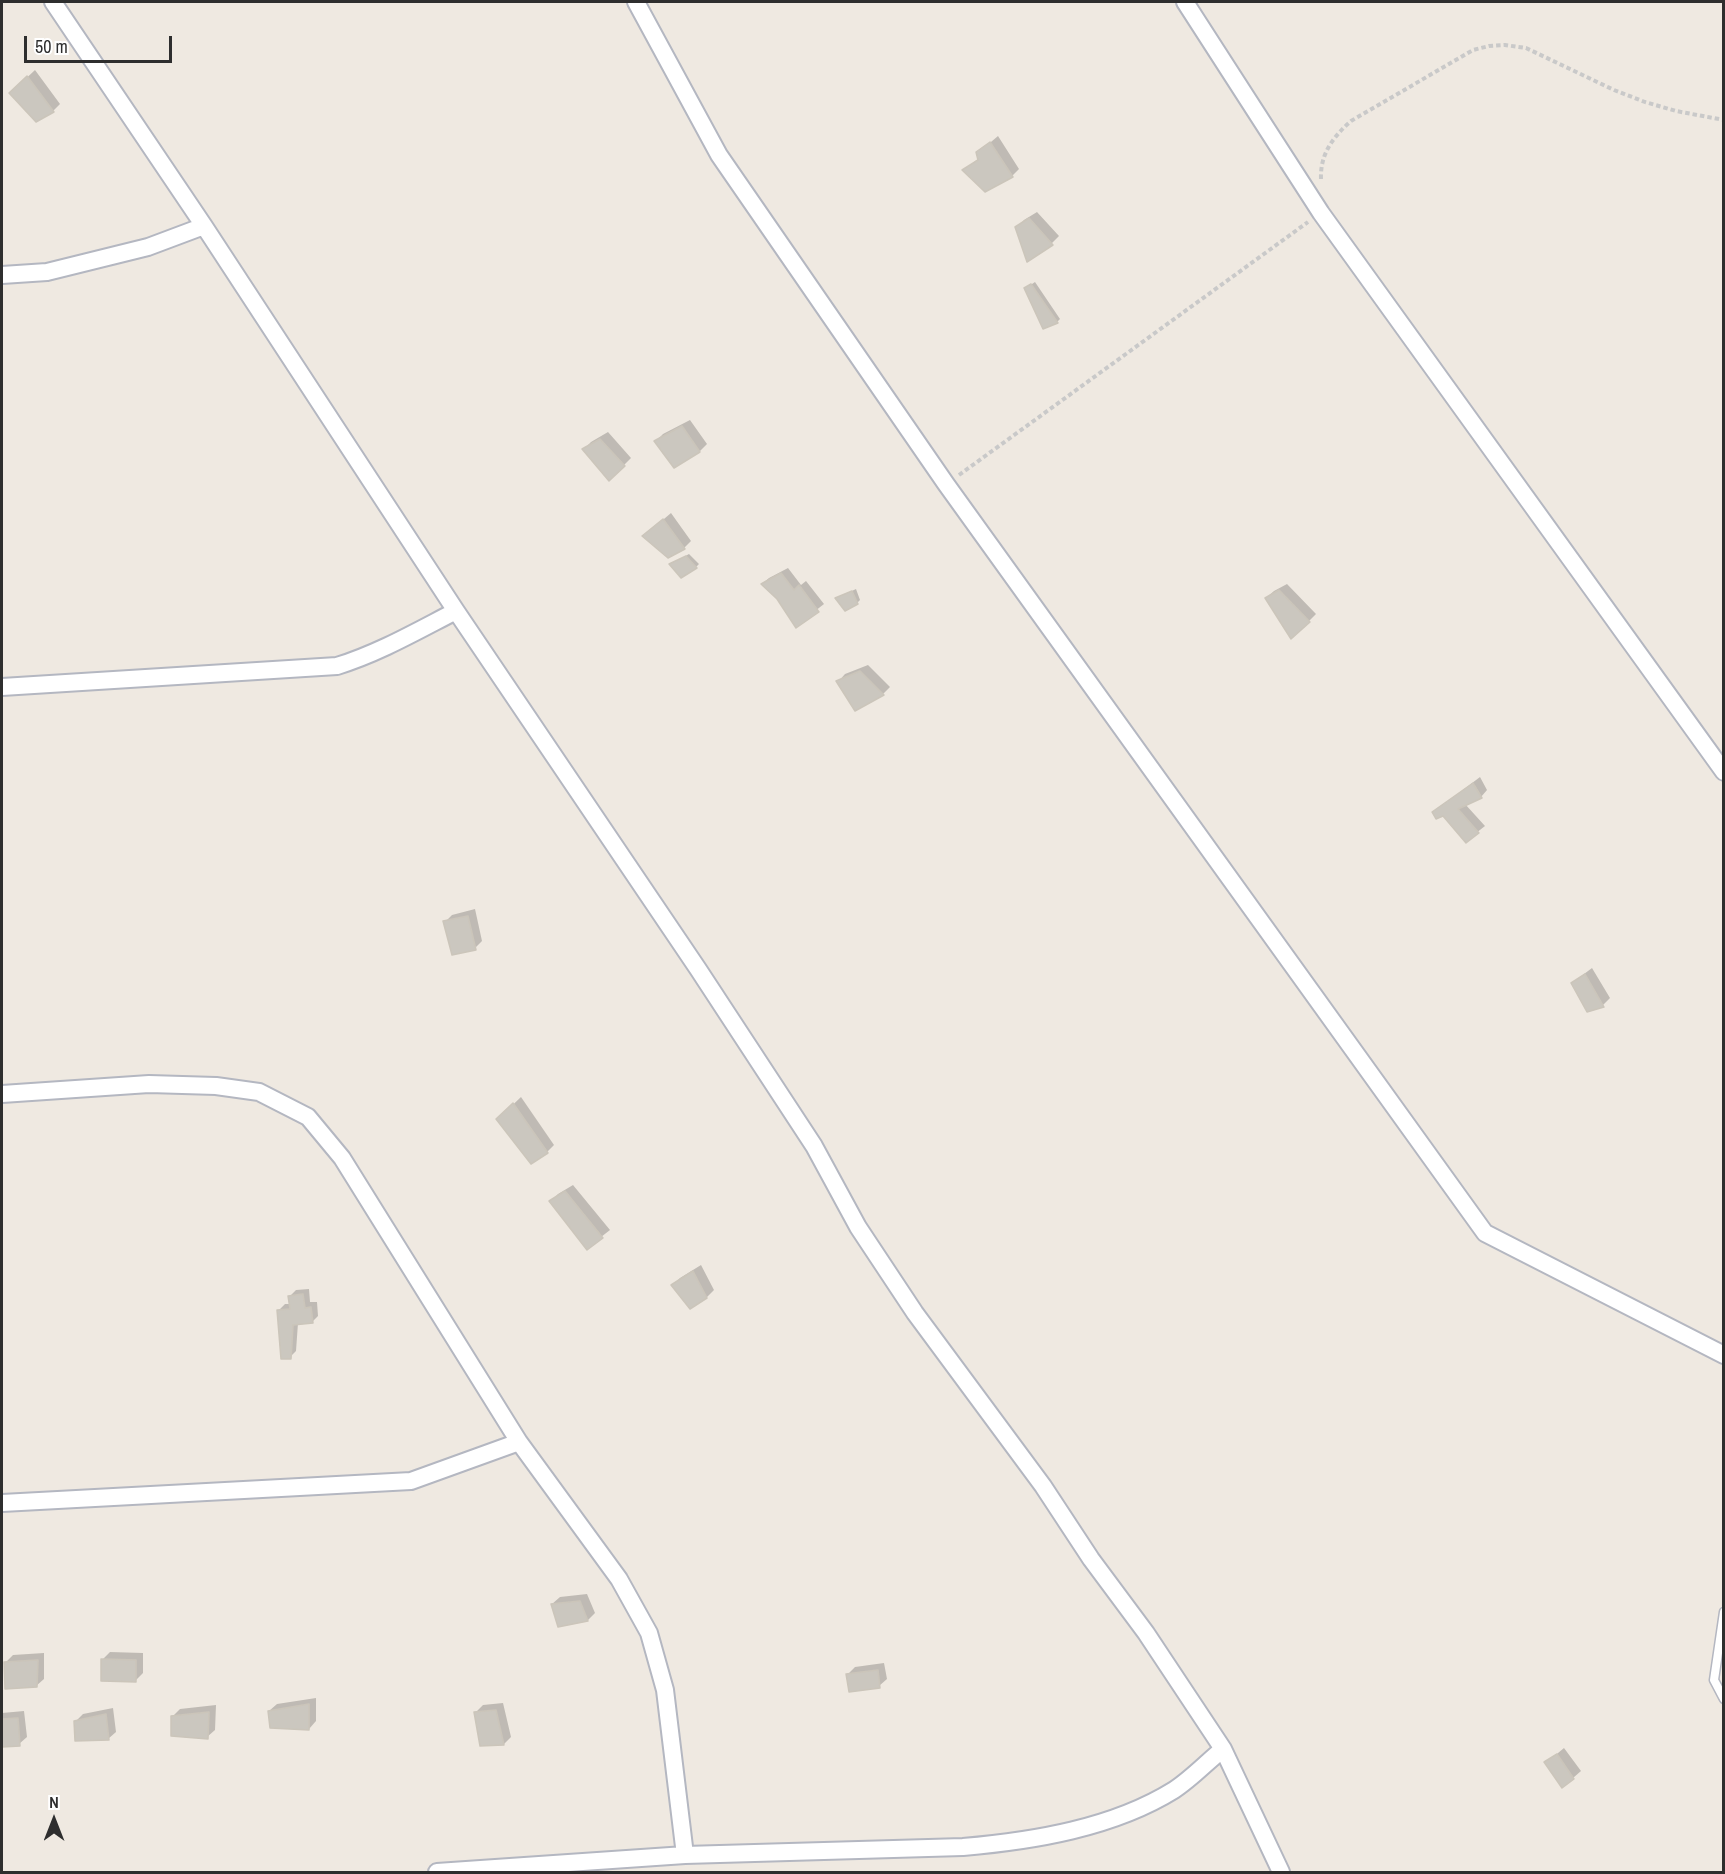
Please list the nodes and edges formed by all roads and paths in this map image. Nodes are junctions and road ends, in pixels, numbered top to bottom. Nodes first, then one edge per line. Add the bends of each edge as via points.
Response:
1 (53, 2) edge
2 (636, 2) edge
3 (1185, 2) edge
4 (204, 226) junction
5 (2, 275) edge
6 (456, 611) junction
7 (2, 687) edge
8 (1724, 772) edge
9 (2, 1094) edge
10 (1724, 1355) edge
11 (519, 1442) junction
12 (2, 1503) edge
13 (1724, 1612) edge
14 (1724, 1699) edge
15 (1223, 1749) junction
16 (685, 1855) junction
17 (437, 1872) edge
18 (1281, 1872) edge

1 - 4 street
2 - 10 street via 719,155 953,494 1485,1233
3 - 8 street via 1321,213
4 - 5 street via 148,247 47,272
4 - 6 street
6 - 7 street via 358,660 337,666
6 - 15 street via 814,1146 864,1237 915,1313 1043,1486
9 - 11 street via 149,1084 216,1086 259,1092 308,1117 342,1158
11 - 12 street via 411,1481
11 - 16 street via 619,1579 649,1633 665,1690
13 - 14 lane via 1714,1680
15 - 16 street via 1174,1790 1136,1809 1056,1835 963,1847
15 - 18 street
16 - 17 street

